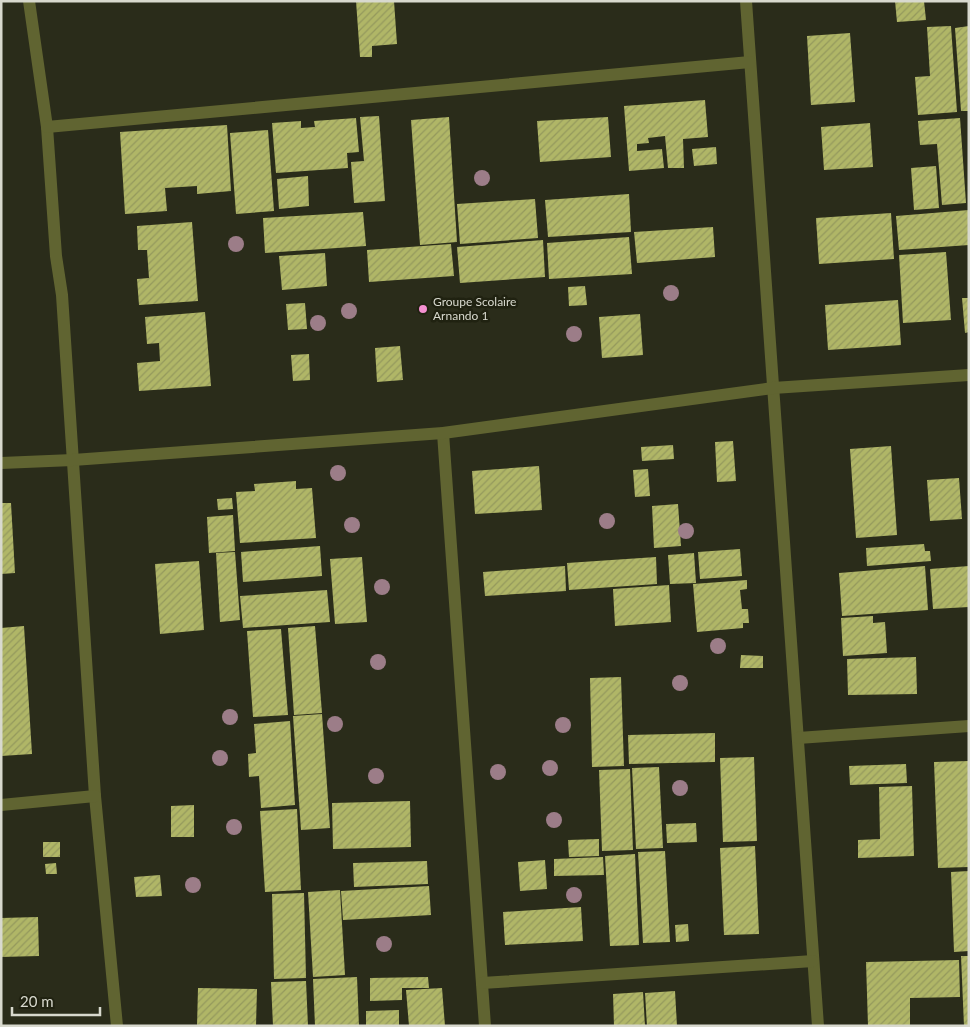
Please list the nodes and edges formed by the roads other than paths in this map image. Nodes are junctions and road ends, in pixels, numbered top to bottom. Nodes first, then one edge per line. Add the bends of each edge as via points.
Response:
1 (29, 1) edge
2 (746, 1) edge
3 (750, 62) junction
4 (47, 127) junction
5 (969, 375) edge
6 (773, 388) junction
7 (443, 433) junction
8 (73, 460) junction
9 (1, 463) edge
10 (969, 726) edge
11 (798, 738) junction
12 (95, 796) junction
13 (1, 805) edge
14 (813, 961) junction
15 (482, 984) junction
16 (118, 1026) edge
17 (485, 1026) edge
18 (818, 1026) edge

1 - 4 street
2 - 3 street
3 - 4 street
3 - 6 street
4 - 8 street
5 - 6 street
6 - 7 street
6 - 11 street
7 - 8 street
7 - 15 street
8 - 9 street
8 - 12 street
10 - 11 street
11 - 14 street
12 - 13 street
12 - 16 street
14 - 15 street
14 - 18 street
15 - 17 street

